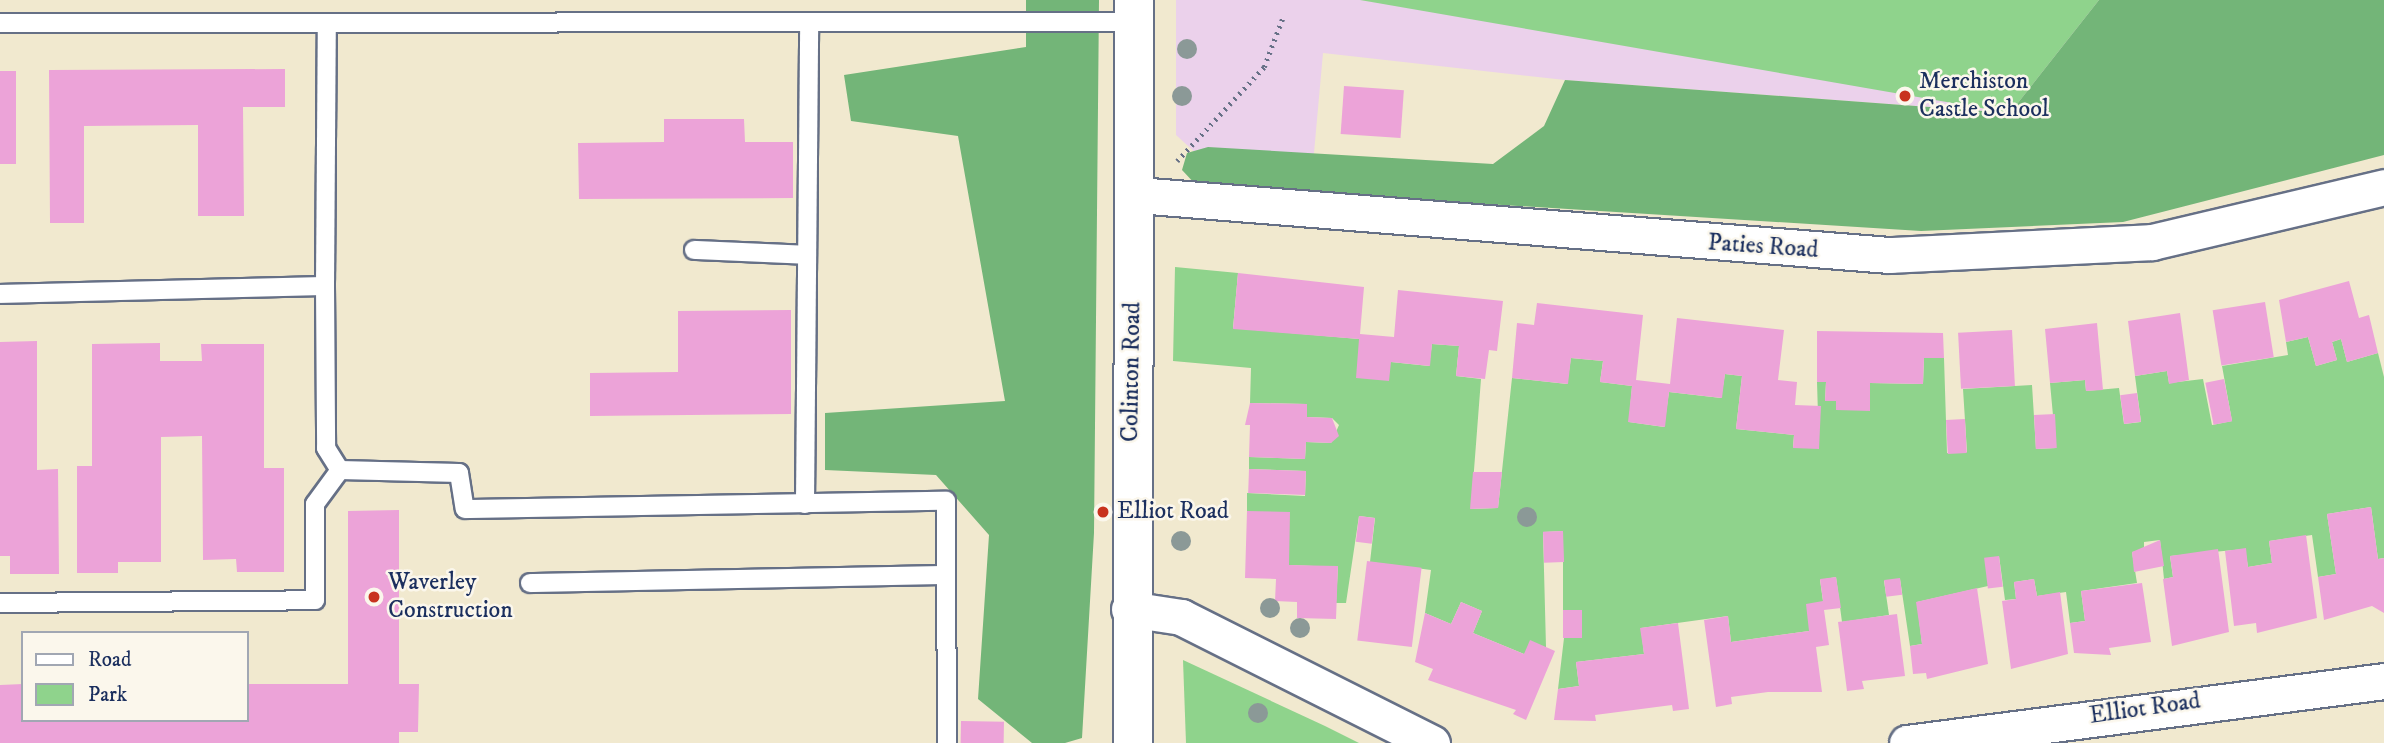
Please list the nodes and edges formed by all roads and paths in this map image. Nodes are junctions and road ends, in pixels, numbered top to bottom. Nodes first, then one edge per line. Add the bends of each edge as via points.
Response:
1 (1134, 11) edge
2 (1283, 17) dead end
3 (809, 22) junction
4 (0, 23) edge
5 (327, 23) junction
6 (2384, 187) edge
7 (1137, 195) junction
8 (694, 250) dead end
9 (807, 255) junction
10 (325, 286) junction
11 (0, 294) edge
12 (340, 470) junction
13 (805, 504) junction
14 (946, 575) junction
15 (530, 583) dead end
16 (0, 603) edge
17 (1129, 609) junction
18 (2384, 681) edge
19 (947, 743) edge
20 (1133, 743) edge
21 (1432, 743) edge
22 (1907, 743) edge

1 - 3 lane
1 - 7 street, Colinton Road
2 - 7 path via 1264,67 1193,147
3 - 5 lane
3 - 9 lane
4 - 5 lane
5 - 10 lane
6 - 7 street, Paties Road via 2152,242 1890,255
7 - 17 street, Colinton Road
8 - 9 lane
9 - 13 lane
10 - 11 lane
10 - 12 lane via 326,448
12 - 13 lane via 458,473 465,509
12 - 16 lane via 315,504 315,600
13 - 14 lane via 946,501
14 - 15 lane
14 - 19 lane
17 - 20 street, Colinton Road
17 - 21 street via 1181,617
18 - 22 street, Elliot Road

